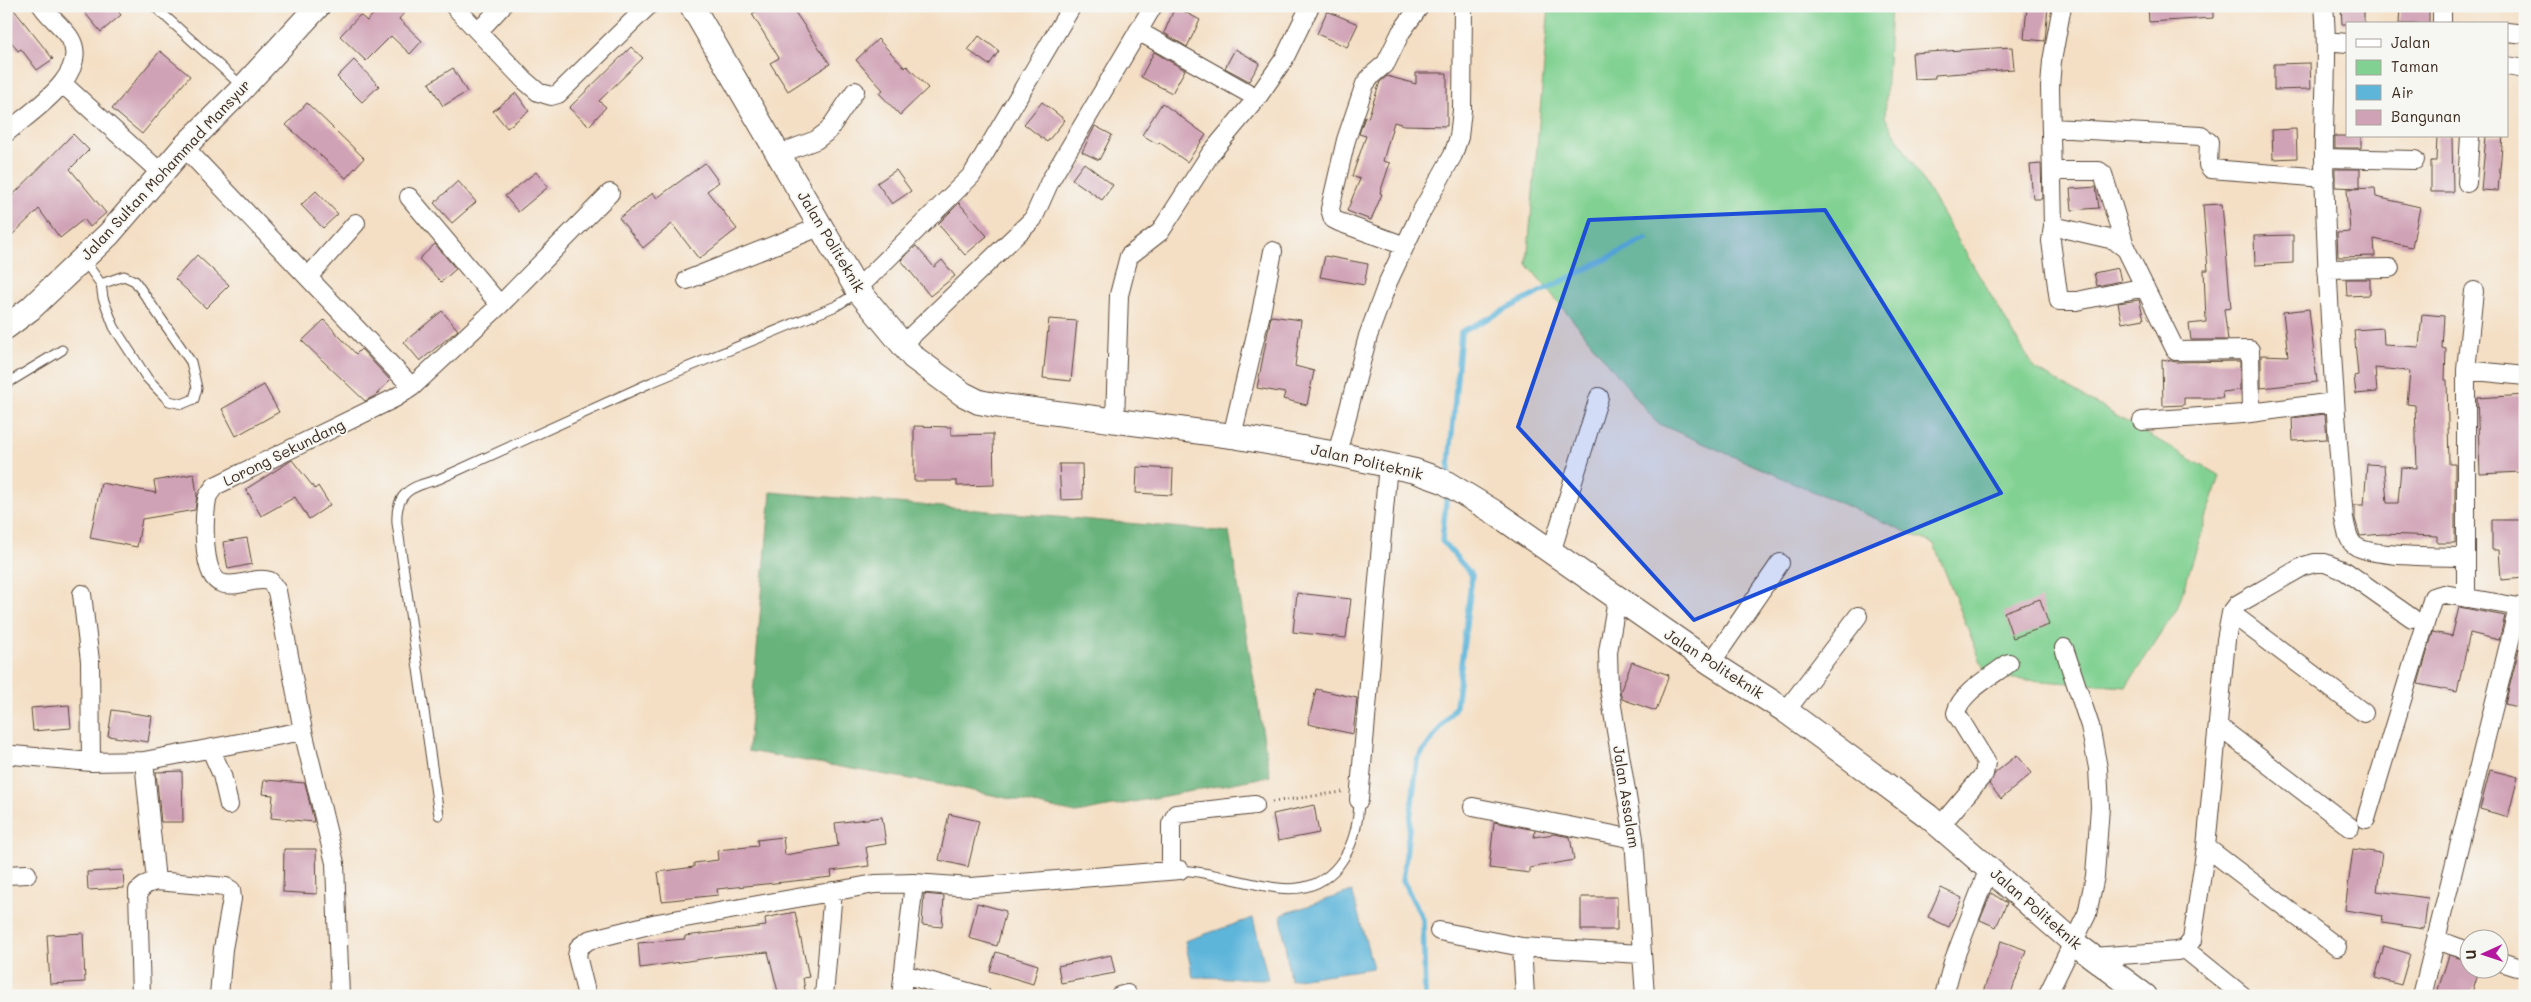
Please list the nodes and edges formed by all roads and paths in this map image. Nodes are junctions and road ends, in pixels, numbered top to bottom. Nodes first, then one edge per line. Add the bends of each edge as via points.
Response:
1 (42, 6) edge
2 (154, 6) edge
3 (318, 6) edge
4 (454, 6) edge
5 (502, 6) edge
6 (648, 6) edge
7 (692, 6) edge
8 (1072, 6) edge
9 (1153, 6) edge
10 (1310, 6) edge
11 (1420, 6) edge
12 (1463, 6) edge
13 (2062, 6) edge
14 (2324, 6) edge
15 (2442, 6) edge
16 (2442, 22) edge
17 (479, 31) junction
18 (1138, 31) junction
19 (2508, 32) edge
20 (2525, 34) edge
21 (2327, 41) junction
22 (2346, 43) edge
23 (2508, 66) edge
24 (2525, 69) edge
25 (243, 88) junction
26 (855, 91) dead end
27 (73, 93) junction
28 (1257, 98) junction
29 (10, 123) edge
30 (2051, 128) junction
31 (2470, 138) edge
32 (184, 147) junction
33 (779, 154) junction
34 (2324, 158) junction
35 (2415, 160) dead end
36 (2053, 171) junction
37 (162, 173) junction
38 (2325, 178) junction
39 (2467, 183) dead end
40 (610, 193) dead end
41 (409, 197) dead end
42 (356, 223) dead end
43 (822, 226) junction
44 (2053, 226) junction
45 (1405, 246) junction
46 (2126, 249) junction
47 (1273, 251) dead end
48 (83, 259) junction
49 (2390, 268) dead end
50 (2326, 269) junction
51 (308, 277) junction
52 (687, 280) dead end
53 (101, 284) junction
54 (2145, 287) junction
55 (857, 289) junction
56 (2474, 291) dead end
57 (500, 305) junction
58 (6, 326) edge
59 (902, 345) junction
60 (62, 350) dead end
61 (2466, 370) junction
62 (2525, 376) edge
63 (6, 384) edge
64 (412, 387) junction
65 (1599, 397) dead end
66 (2334, 402) junction
67 (2251, 413) junction
68 (1115, 421) junction
69 (2142, 421) dead end
70 (1232, 436) junction
71 (1337, 454) junction
72 (1388, 464) junction
73 (1551, 553) junction
74 (2465, 557) junction
75 (1780, 563) dead end
76 (82, 594) dead end
77 (2466, 598) junction
78 (1617, 599) junction
79 (2521, 608) edge
80 (2231, 613) junction
81 (1858, 616) dead end
82 (2412, 618) dead end
83 (2064, 648) dead end
84 (1711, 663) junction
85 (2009, 663) dead end
86 (1786, 711) junction
87 (2364, 713) dead end
88 (2218, 726) junction
89 (303, 731) junction
90 (211, 750) junction
91 (13, 755) dead end
92 (91, 762) junction
93 (144, 762) junction
94 (1360, 795) junction
95 (229, 805) dead end
96 (1255, 805) joint
97 (1473, 807) dead end
98 (439, 815) dead end
99 (2366, 819) dead end
100 (1940, 826) junction
101 (2350, 827) dead end
102 (1634, 839) junction
103 (2206, 847) junction
104 (1989, 868) junction
105 (1176, 870) junction
106 (27, 874) dead end
107 (6, 875) edge
108 (156, 880) junction
109 (914, 883) junction
110 (833, 891) junction
111 (1440, 931) dead end
112 (2437, 940) junction
113 (1522, 946) junction
114 (2337, 946) dead end
115 (2458, 947) edge
116 (2185, 949) junction
117 (2083, 950) junction
118 (1641, 954) junction
119 (2508, 964) edge
120 (2517, 967) dead end
121 (903, 974) junction
122 (2052, 994) edge
123 (140, 996) edge
124 (219, 996) edge
125 (340, 996) edge
126 (587, 996) edge
127 (824, 996) edge
128 (901, 996) edge
129 (982, 996) edge
130 (1525, 996) edge
131 (1645, 996) edge
132 (1944, 996) edge
133 (2144, 996) edge
134 (2243, 996) edge
135 (2422, 996) edge

1 - 27 street via 53,22 70,37 75,48
2 - 25 lane
3 - 25 street, Jalan Sultan Mohammad Mansyur
4 - 17 street
5 - 17 street
6 - 17 street via 558,94 551,96 538,92 524,80
7 - 33 street, Jalan Politeknik
8 - 55 street via 972,175
9 - 18 street
10 - 28 street via 1284,59
11 - 45 street via 1401,32 1386,63 1365,84 1346,140 1330,209 1333,218 1339,222
12 - 45 street via 1459,137
13 - 30 street via 2052,61
14 - 21 street
15 - 16 street
18 - 28 street
18 - 59 street via 1050,181 1034,220
19 - 20 street
21 - 22 street
21 - 34 street
23 - 24 street
25 - 32 street, Jalan Sultan Mohammad Mansyur
26 - 33 street via 828,131 816,140
27 - 29 street
27 - 37 street
28 - 68 street via 1211,153 1160,232 1129,256 1119,295
30 - 36 street
30 - 38 street via 2201,136 2209,142 2208,165 2211,169
31 - 39 street
32 - 37 street, Jalan Sultan Mohammad Mansyur
32 - 51 street
33 - 43 street, Jalan Politeknik
34 - 35 street
34 - 38 street
36 - 44 street
36 - 46 street via 2099,171 2102,174
37 - 48 street, Jalan Sultan Mohammad Mansyur
38 - 50 street
40 - 57 street
41 - 57 street
42 - 51 street
43 - 52 street
43 - 55 street, Jalan Politeknik
44 - 46 street via 2114,240
44 - 54 street via 2051,241 2060,301 2077,302
45 - 71 street via 1368,336
46 - 54 street
47 - 70 street
48 - 53 lane
48 - 58 street, Jalan Sultan Mohammad Mansyur via 30,309
49 - 50 street
50 - 66 street
51 - 64 street
53 - 53 lane via 114,327 147,378 169,401 182,404 194,399 197,388 191,362 135,281 124,276
54 - 67 street via 2176,351 2250,350
55 - 59 street, Jalan Politeknik
55 - 98 lane via 850,298 836,306 652,382 439,479 414,486 401,497 396,509 397,523
56 - 61 street
57 - 64 street
59 - 68 street, Jalan Politeknik via 931,372 979,402
60 - 63 lane
61 - 62 street
61 - 74 street
64 - 89 street, Lorong Sekundang via 215,486 207,498 206,560 214,578 230,585 262,578 270,580 277,591
65 - 73 street
66 - 67 street
66 - 74 street via 2344,518 2352,543 2359,549 2384,554
67 - 69 street
68 - 70 street, Jalan Politeknik
70 - 71 street, Jalan Politeknik
71 - 72 street, Jalan Politeknik
72 - 73 street, Jalan Politeknik via 1447,484 1494,512
72 - 94 street
73 - 78 street, Jalan Politeknik
74 - 77 street
75 - 84 street
76 - 92 street via 90,661
77 - 79 street
77 - 99 street via 2444,594 2436,595 2431,601
78 - 84 street, Jalan Politeknik
78 - 102 street, Jalan Assalam via 1608,652 1609,688
79 - 112 street
80 - 82 street via 2238,604 2304,566 2325,563 2344,571
80 - 87 street
80 - 88 street
81 - 86 street
83 - 117 street via 2090,726 2098,768 2100,807
84 - 86 street, Jalan Politeknik
85 - 100 street via 1958,706 1956,713 1986,762 1984,774
86 - 100 street, Jalan Politeknik
88 - 101 street
88 - 103 street
89 - 90 street
89 - 125 street, Lorong Sekundang via 335,863
90 - 93 street
90 - 95 street via 222,775
91 - 92 street
92 - 93 street
93 - 108 street
94 - 96 path via 1318,794
94 - 105 lane via 1359,815 1345,859 1312,885 1279,888
96 - 105 street via 1176,814 1171,824
97 - 102 street
100 - 104 street, Jalan Politeknik
102 - 118 street, Jalan Assalam
103 - 114 street
103 - 116 street via 2194,934
104 - 117 street, Jalan Politeknik
104 - 132 street via 1953,962
105 - 109 street via 971,888
106 - 107 street
108 - 123 street via 138,891
108 - 124 street via 231,890
109 - 110 street via 874,884
109 - 121 street
110 - 126 street via 721,910 589,940 580,947 578,956
110 - 127 street
111 - 113 street
112 - 115 street
112 - 135 street
113 - 118 street
113 - 130 street
116 - 117 street
116 - 134 street
117 - 122 street
117 - 133 street, Jalan Politeknik
118 - 131 street, Jalan Assalam
119 - 120 street
121 - 128 street
121 - 129 street

